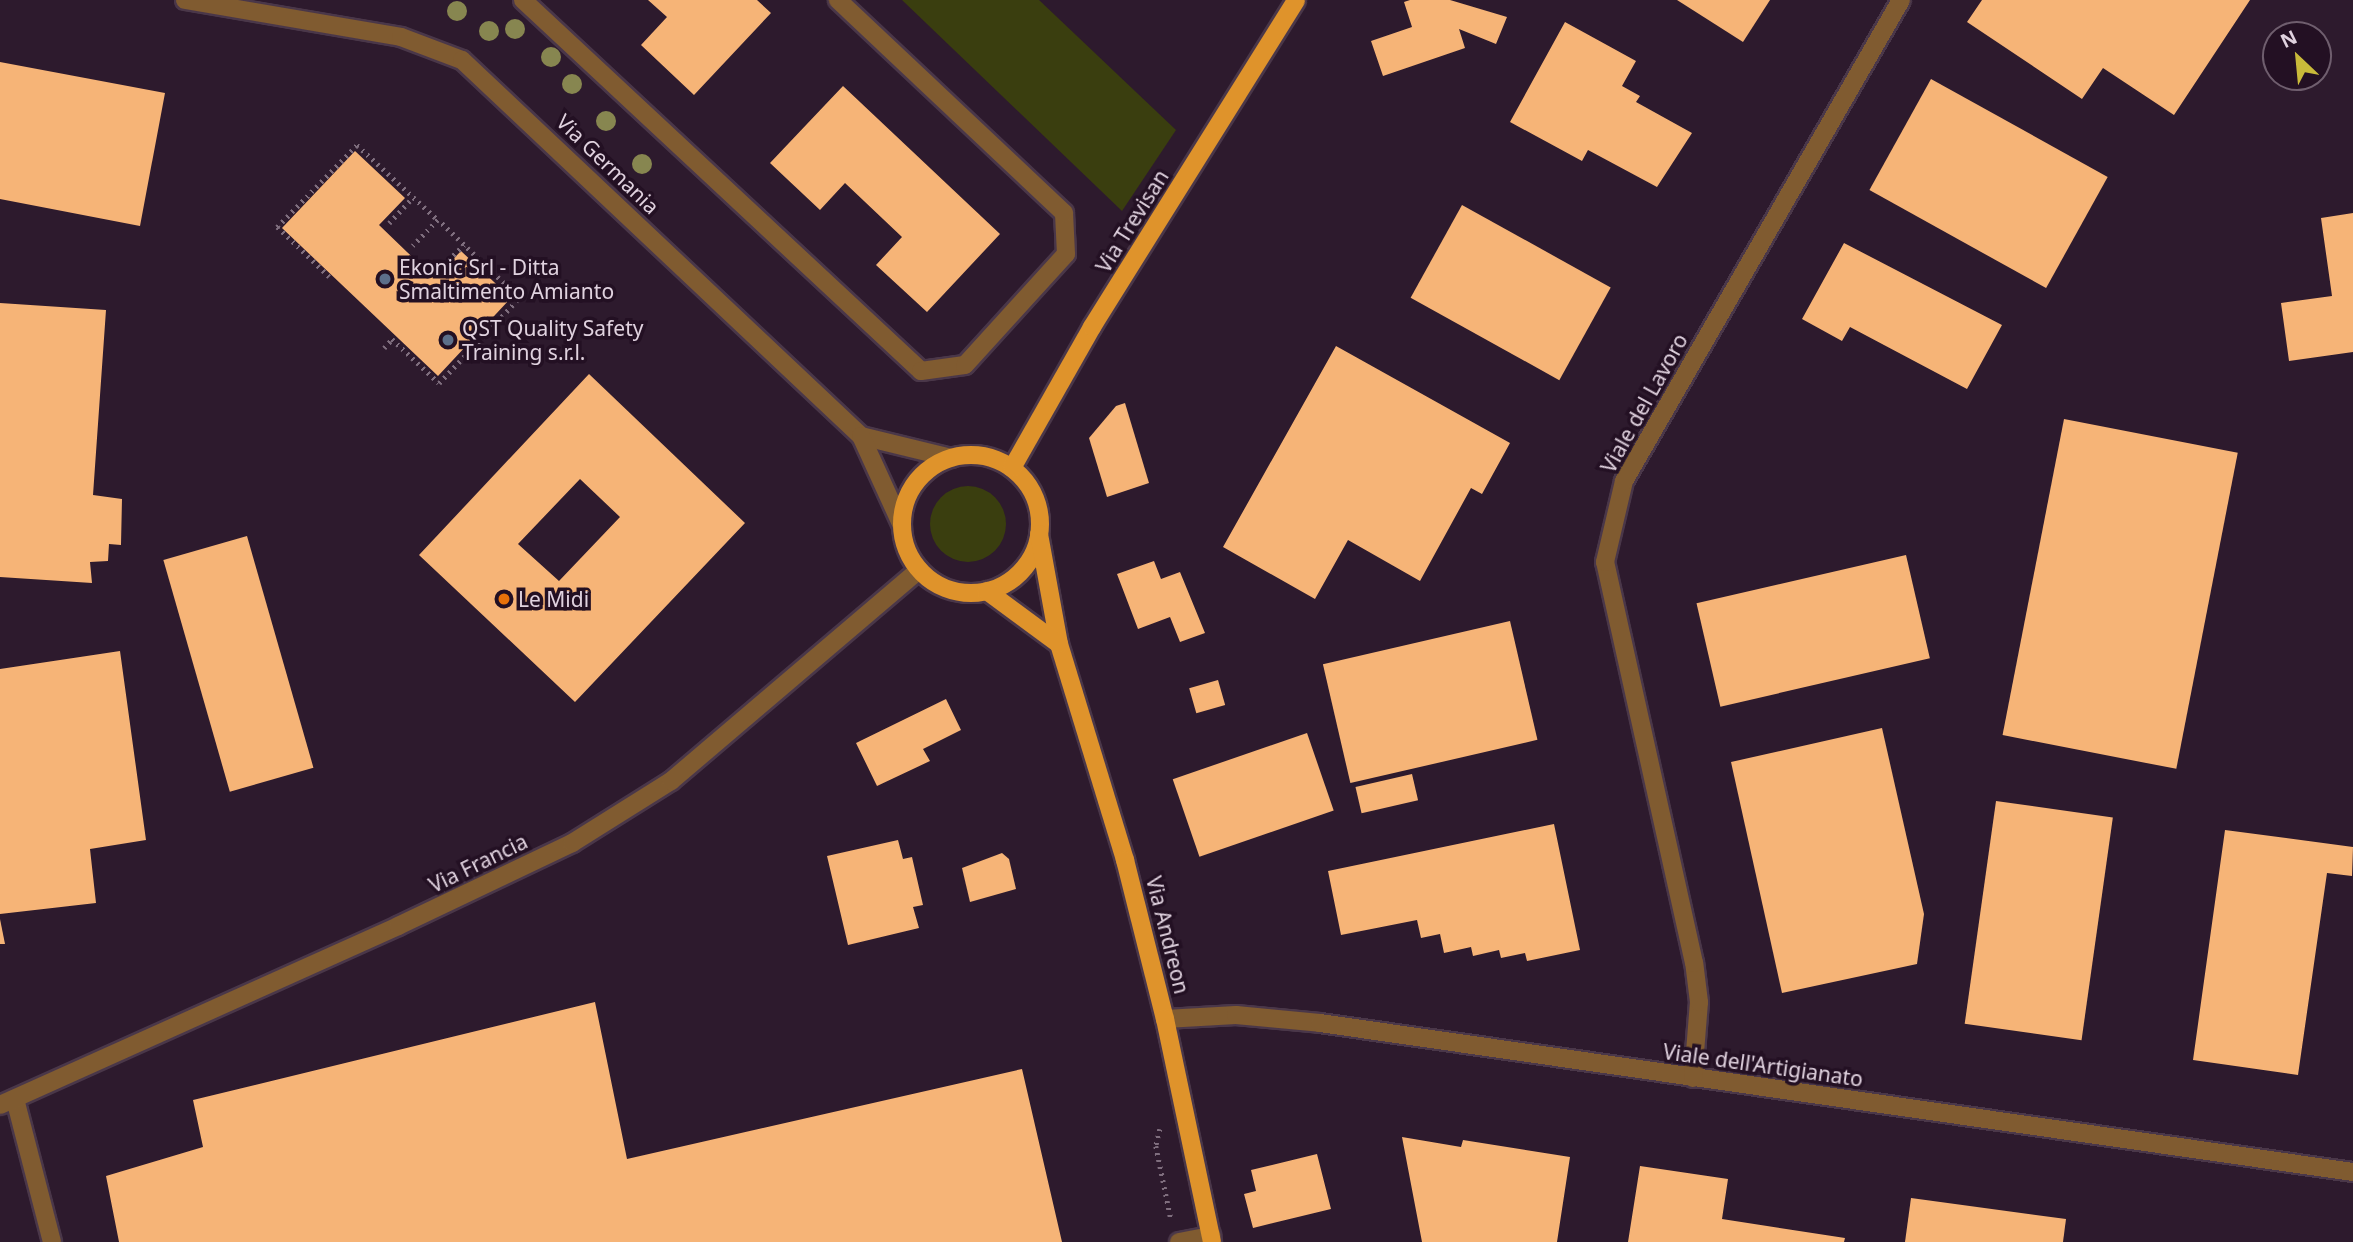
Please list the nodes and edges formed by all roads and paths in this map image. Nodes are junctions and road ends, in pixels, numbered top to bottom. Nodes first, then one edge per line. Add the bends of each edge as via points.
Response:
1 (185, 0) edge
2 (523, 0) edge
3 (838, 0) edge
4 (1296, 0) edge
5 (1901, 0) edge
6 (265, 7) edge
7 (413, 197) junction
8 (438, 220) junction
9 (388, 223) dead end
10 (464, 245) junction
11 (413, 246) dead end
12 (438, 270) dead end
13 (329, 277) dead end
14 (384, 348) dead end
15 (861, 436) junction
16 (951, 458) junction
17 (1012, 468) junction
18 (902, 526) junction
19 (1039, 534) junction
20 (919, 570) junction
21 (987, 591) junction
22 (1059, 644) junction
23 (1166, 1019) junction
24 (1693, 1078) junction
25 (7, 1102) edge
26 (1167, 1126) dead end
27 (2353, 1172) edge
28 (1176, 1235) edge
29 (1211, 1239) edge
30 (52, 1242) edge

1 - 6 street, Via Germania
2 - 3 street via 921,370 965,365 1066,254 1064,213
4 - 17 main road, Via Trevisan via 1092,327
5 - 24 street, Viale del Lavoro via 1624,481 1605,562 1694,963 1699,1002
6 - 15 street, Via Germania via 401,37 462,60
7 - 8 path
7 - 9 path
7 - 13 path via 357,145 277,227
8 - 10 path
8 - 11 path
10 - 12 path
10 - 14 path via 519,298 439,383 392,339
15 - 16 street, Via Germania
15 - 18 street
16 - 17 main road via 972,455
16 - 18 main road via 931,467 916,482 905,503
17 - 19 main road via 1035,497
18 - 20 main road via 906,550
19 - 21 main road via 1021,571
19 - 22 main road, Via Andreon
20 - 21 main road via 950,590
20 - 25 street, Via Francia via 671,781 572,843
21 - 22 main road
22 - 23 main road, Via Andreon via 1125,860
23 - 24 street, Viale dell'Artigianato via 1236,1015 1320,1023
23 - 29 main road, Via Andreon
24 - 27 street, Viale dell'Artigianato
25 - 30 street
26 - 28 path via 1157,1133 1156,1146
28 - 29 street

